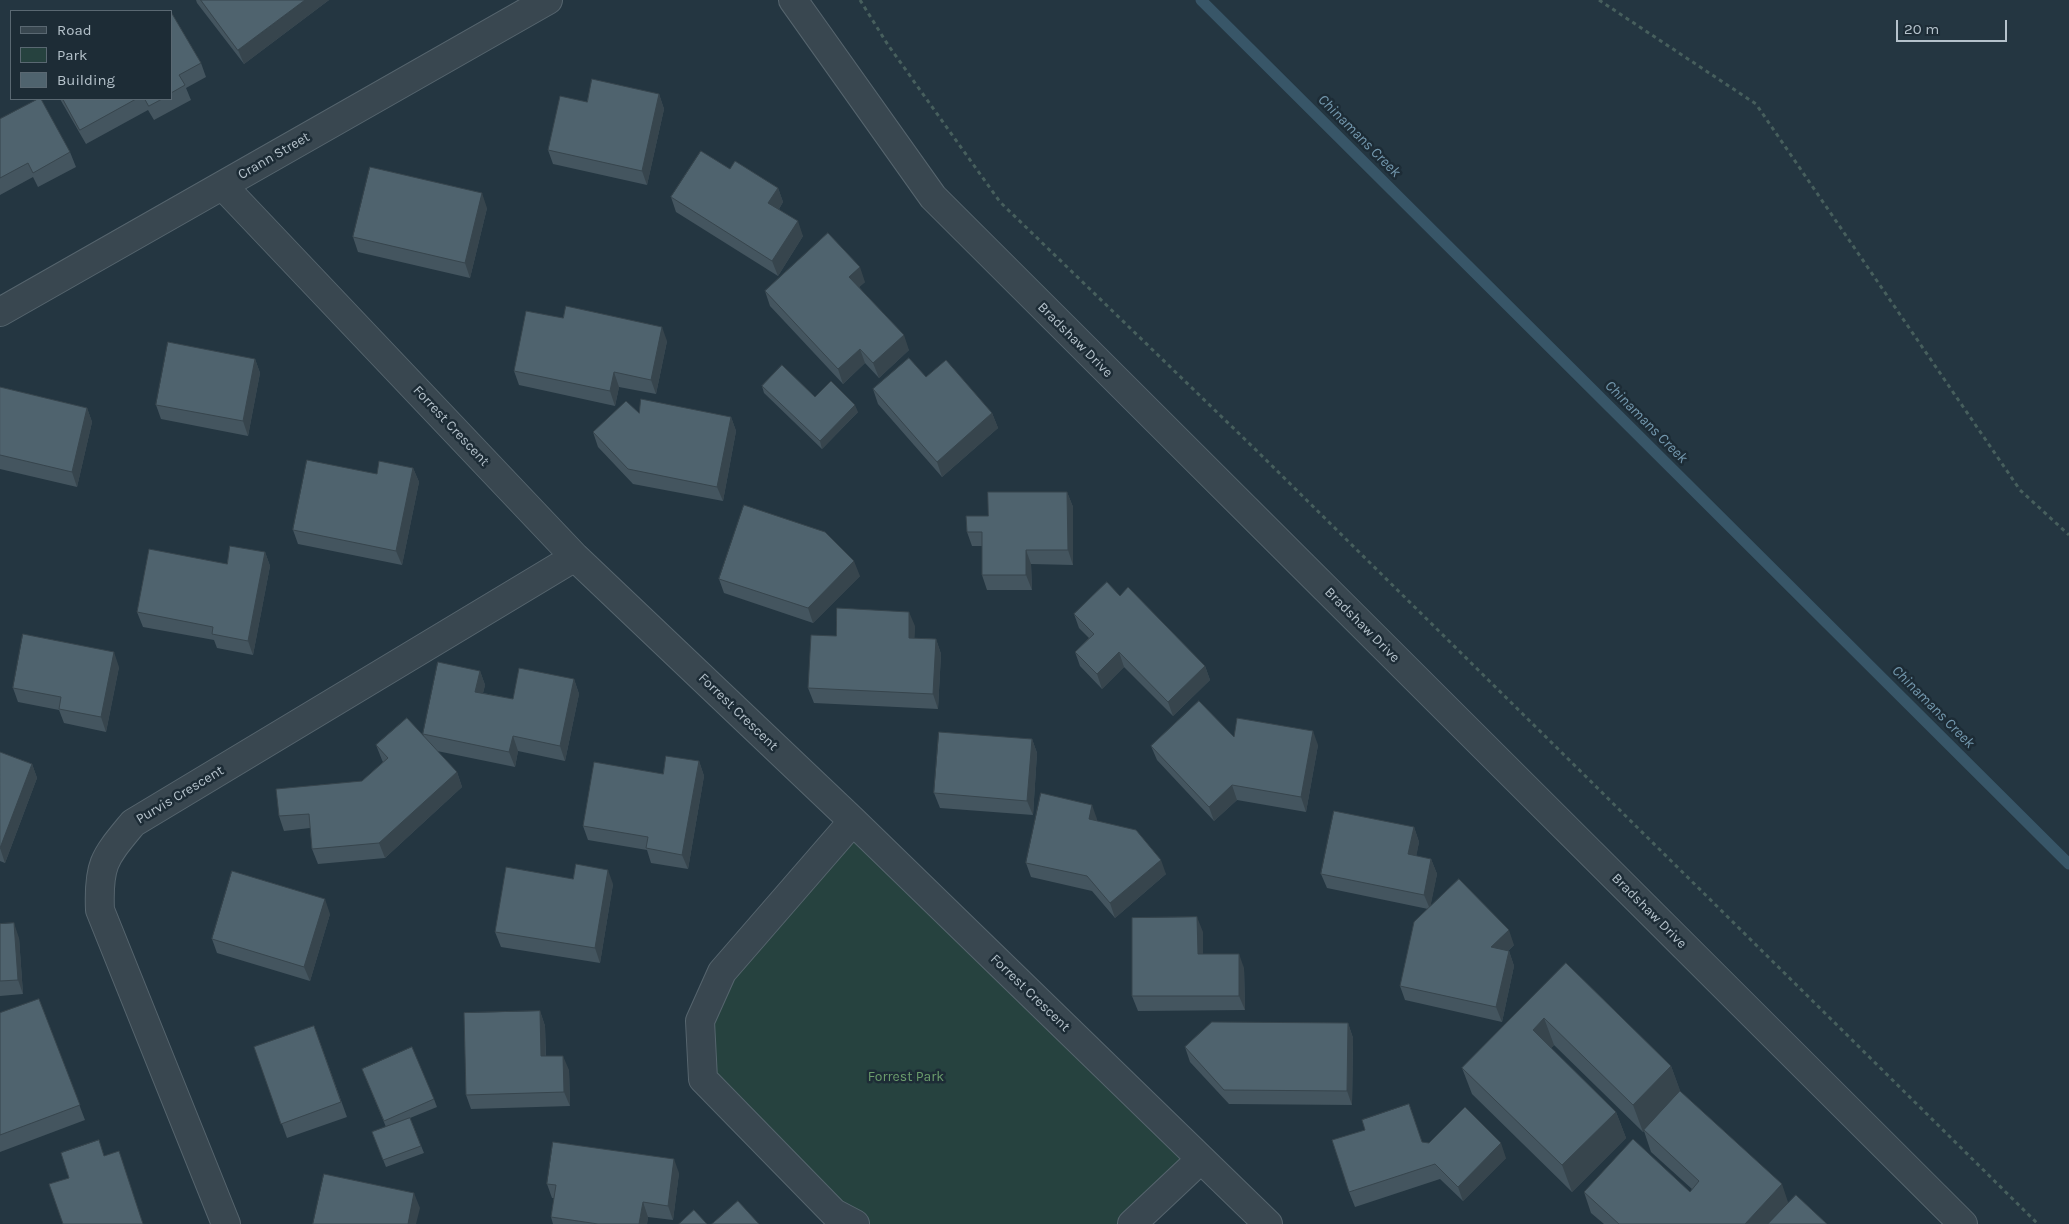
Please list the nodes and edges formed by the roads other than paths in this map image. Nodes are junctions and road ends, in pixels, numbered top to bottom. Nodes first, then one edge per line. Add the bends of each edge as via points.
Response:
1 (548, 0) edge
2 (793, 0) edge
3 (223, 186) junction
4 (0, 312) edge
5 (575, 557) junction
6 (853, 821) junction
7 (1201, 1159) junction
8 (226, 1224) edge
9 (855, 1224) edge
10 (1132, 1224) edge
11 (1268, 1224) edge
12 (1963, 1224) edge

1 - 3 street, Crann Street
2 - 12 street, Bradshaw Drive via 933,198
3 - 4 street, Crann Street
3 - 5 street, Forrest Crescent
5 - 6 street, Forrest Crescent
5 - 8 street, Purvis Crescent via 134,823 107,854 99,882 100,910
6 - 7 street, Forrest Crescent
6 - 9 street via 722,972 700,1021 703,1080 834,1213
7 - 10 street
7 - 11 street, Forrest Crescent

